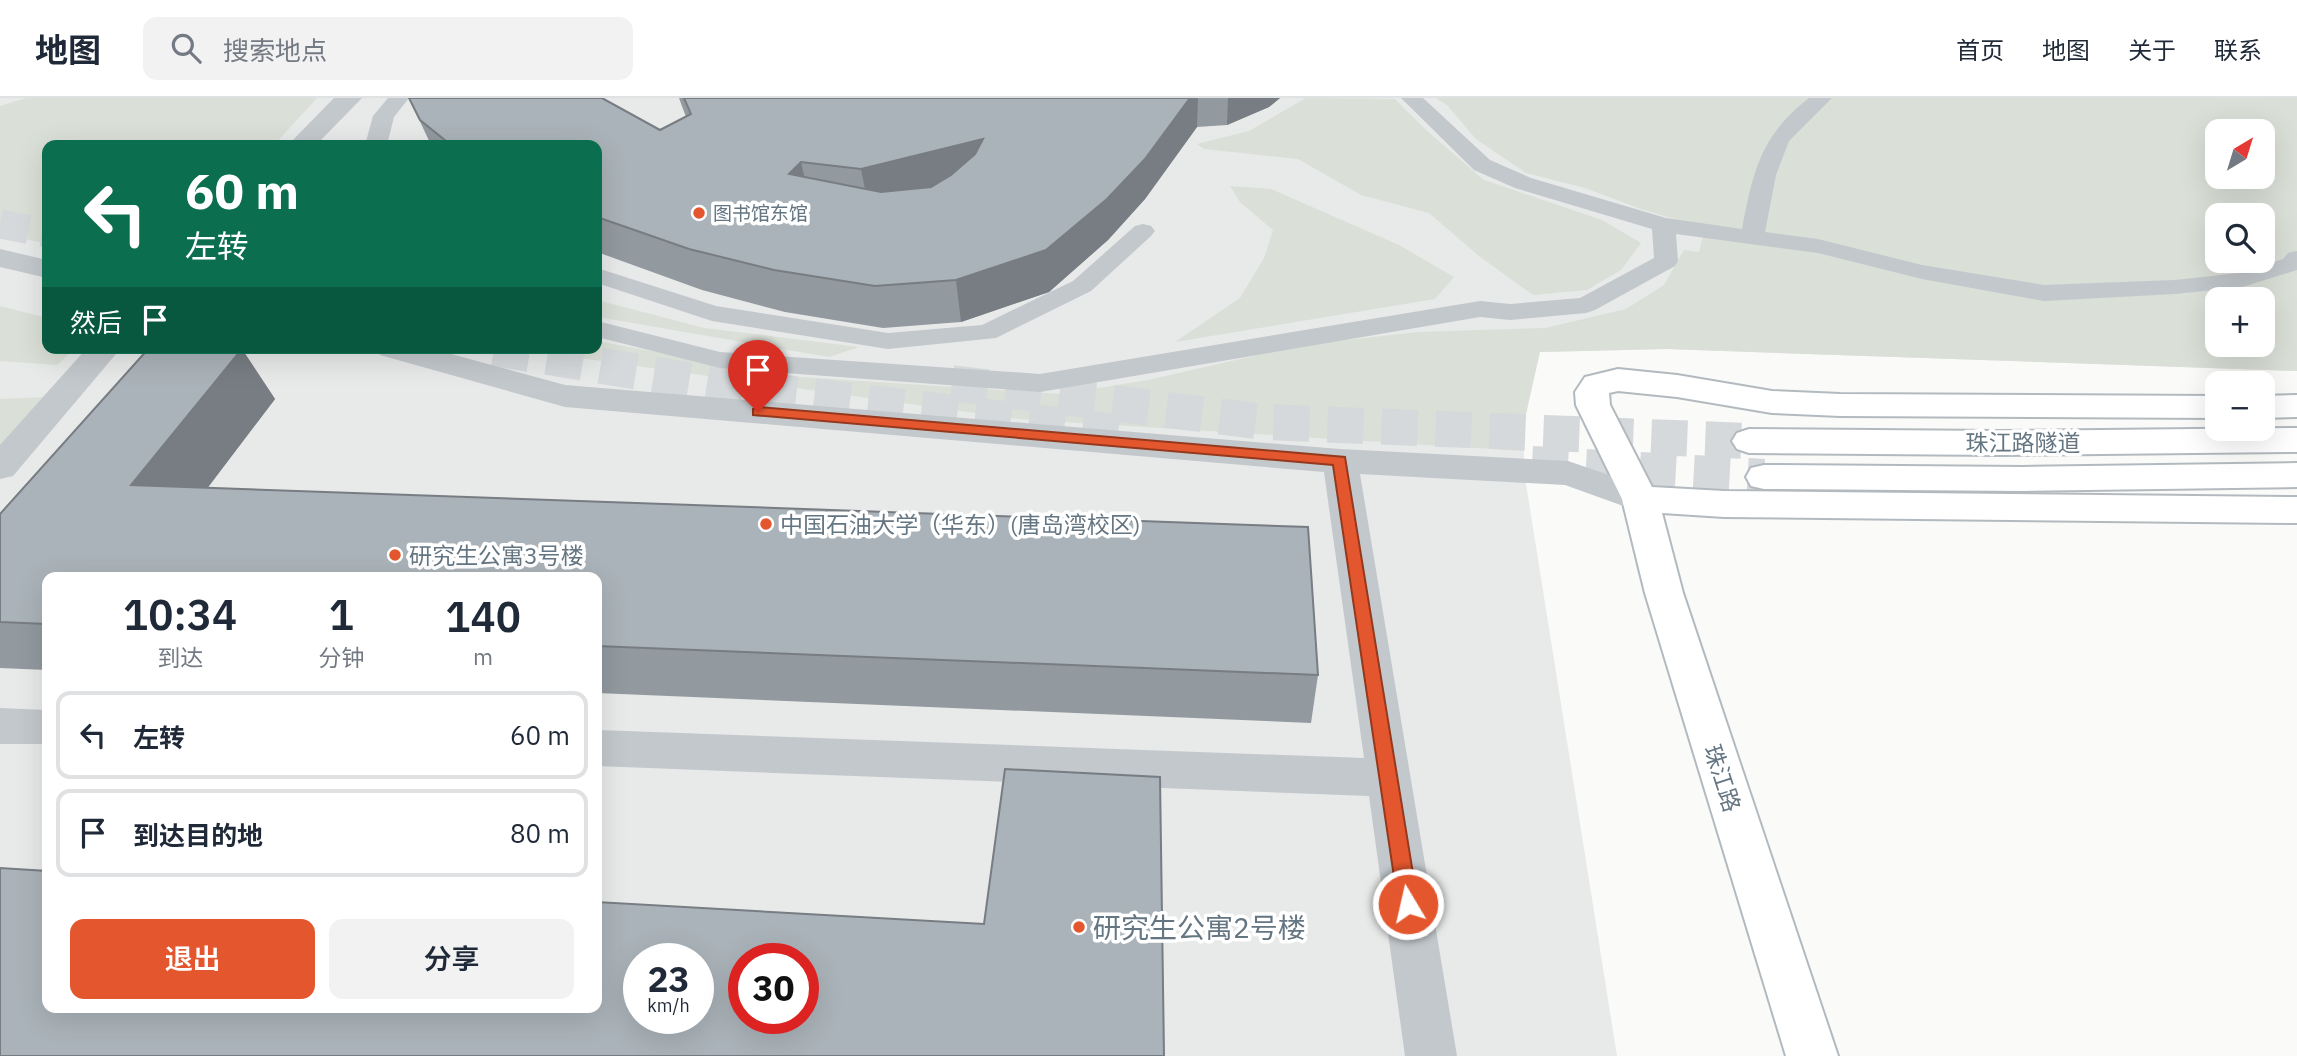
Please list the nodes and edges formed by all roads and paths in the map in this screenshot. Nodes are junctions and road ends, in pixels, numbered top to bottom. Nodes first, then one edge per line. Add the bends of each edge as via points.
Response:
1 (349, 98) edge
2 (398, 98) edge
3 (1411, 98) edge
4 (1822, 98) edge
5 (306, 140) edge
6 (377, 140) edge
7 (1663, 225) junction
8 (1143, 231) dead end
9 (1752, 237) junction
10 (0, 258) edge
11 (2297, 258) edge
12 (42, 268) edge
13 (602, 277) edge
14 (602, 330) edge
15 (100, 354) edge
16 (413, 354) edge
17 (2297, 406) edge
18 (2205, 407) edge
19 (2275, 407) edge
20 (2297, 440) edge
21 (1749, 441) tunnel mouth
22 (1340, 461) junction
23 (0, 467) edge
24 (2297, 475) edge
25 (1764, 477) tunnel mouth
26 (1640, 499) junction
27 (2297, 510) edge
28 (0, 726) edge
29 (42, 727) edge
30 (602, 748) edge
31 (1389, 778) junction
32 (1431, 1056) edge
33 (1812, 1056) edge

1 - 5 street
2 - 6 lane via 384,116
3 - 7 lane via 1482,165 1523,183
4 - 9 lane via 1779,140 1763,183
7 - 9 lane
7 - 14 lane via 1666,261 1586,305 1510,312 1480,309 1041,383 719,360
8 - 13 lane via 1082,286 986,332 888,341 712,313
9 - 11 lane via 1818,246 1922,272 2044,293 2242,280 2292,264
10 - 12 street
15 - 23 street
16 - 22 street via 565,396
17 - 19 street
18 - 26 street, 珠江路 via 1840,405 1772,402 1677,386 1606,381 1597,385 1591,398
20 - 21 street, 珠江路隧道
22 - 26 street via 1568,473
22 - 31 street
24 - 25 street, 珠江路隧道
26 - 27 street via 1724,504
26 - 33 street, 珠江路 via 1664,593
28 - 29 street
30 - 31 street
31 - 32 street

